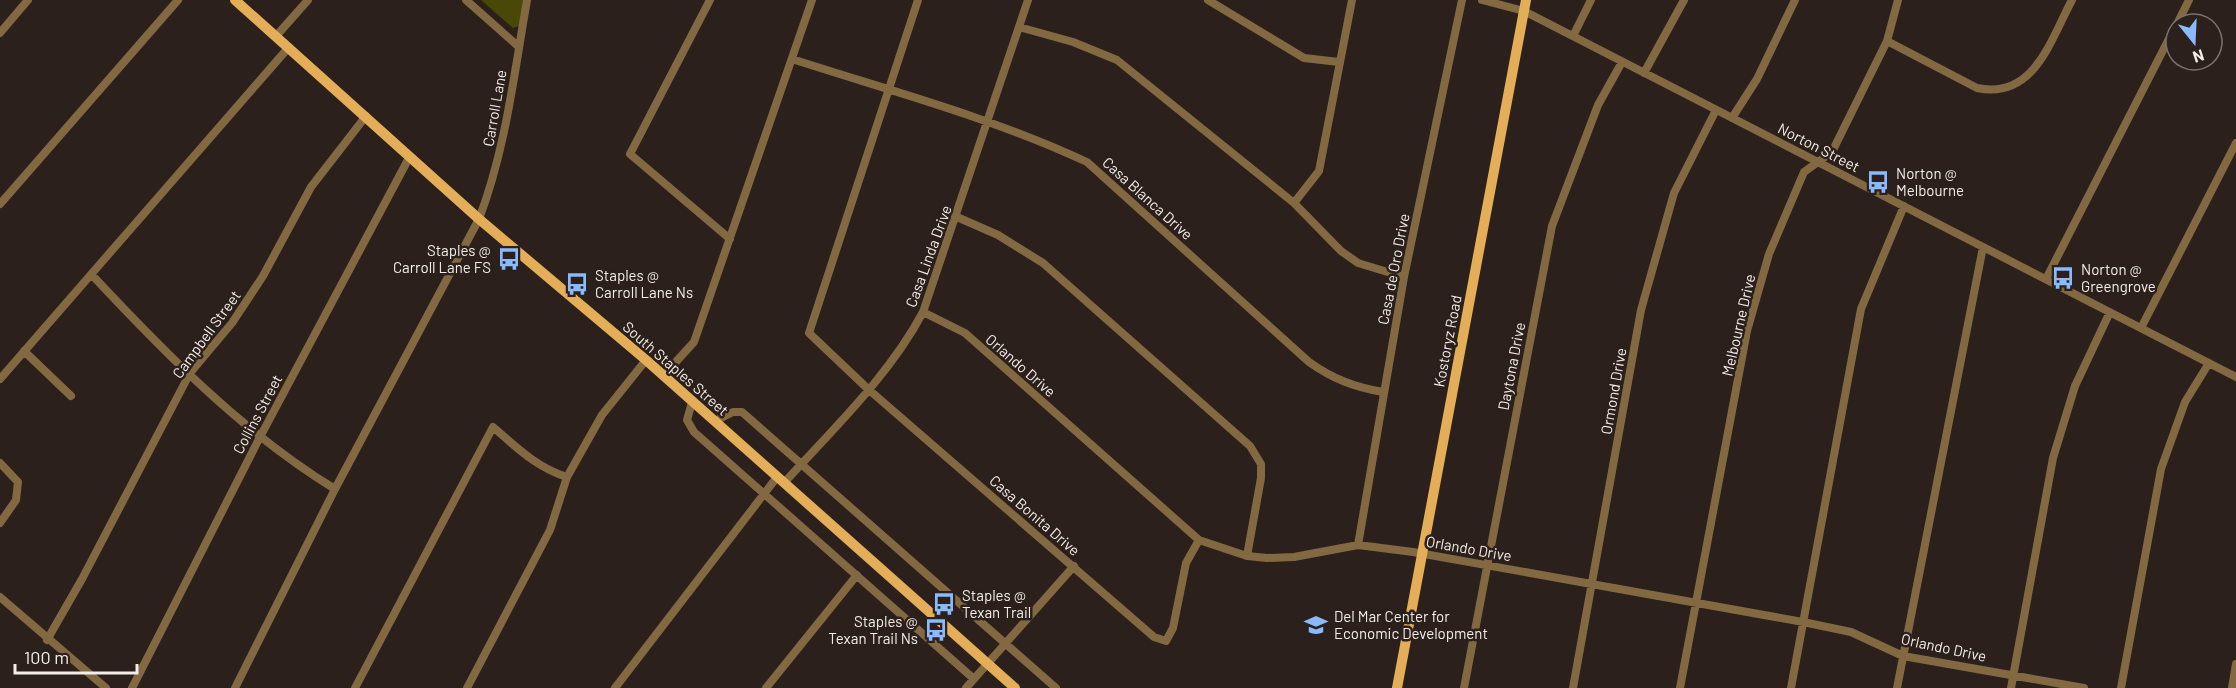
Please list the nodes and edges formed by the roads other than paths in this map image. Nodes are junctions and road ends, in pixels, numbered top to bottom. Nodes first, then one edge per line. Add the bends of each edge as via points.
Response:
1 (28, 0) edge
2 (178, 0) edge
3 (236, 0) edge
4 (308, 0) edge
5 (466, 0) edge
6 (527, 0) edge
7 (710, 0) edge
8 (812, 0) edge
9 (918, 0) edge
10 (1028, 0) edge
11 (1208, 0) edge
12 (1352, 0) edge
13 (1462, 0) edge
14 (1482, 0) edge
15 (1591, 0) edge
16 (1684, 0) edge
17 (1795, 0) edge
18 (1898, 0) edge
19 (2072, 0) edge
20 (1525, 6) edge
21 (1019, 27) junction
22 (0, 33) edge
23 (277, 35) junction
24 (1573, 36) junction
25 (1887, 41) junction
26 (289, 47) junction
27 (519, 47) junction
28 (2164, 48) edge
29 (792, 59) junction
30 (1339, 62) junction
31 (1622, 62) junction
32 (1644, 73) junction
33 (887, 90) junction
34 (1716, 110) junction
35 (366, 116) junction
36 (1732, 118) junction
37 (988, 121) junction
38 (2236, 143) edge
39 (410, 156) junction
40 (1816, 161) junction
41 (1294, 203) junction
42 (0, 204) edge
43 (1904, 206) junction
44 (957, 217) junction
45 (479, 219) junction
46 (730, 239) junction
47 (1983, 247) junction
48 (92, 275) junction
49 (1404, 278) junction
50 (2046, 279) junction
51 (923, 312) junction
52 (2110, 312) junction
53 (2141, 328) junction
54 (24, 351) junction
55 (646, 360) junction
56 (2209, 363) junction
57 (190, 373) junction
58 (663, 376) junction
59 (2236, 377) edge
60 (0, 379) edge
61 (868, 389) junction
62 (1383, 392) junction
63 (71, 396) dead end
64 (692, 402) junction
65 (714, 422) junction
66 (260, 437) junction
67 (0, 463) edge
68 (801, 464) junction
69 (567, 477) junction
70 (780, 480) junction
71 (335, 489) junction
72 (764, 493) junction
73 (0, 523) edge
74 (1199, 540) junction
75 (1358, 545) junction
76 (1422, 554) junction
77 (1247, 556) junction
78 (1486, 564) junction
79 (1074, 566) junction
80 (857, 575) junction
81 (1592, 585) junction
82 (0, 597) edge
83 (1697, 602) junction
84 (1803, 622) junction
85 (47, 640) junction
86 (1005, 643) junction
87 (1903, 656) junction
88 (987, 664) junction
89 (2236, 664) edge
90 (2013, 675) junction
91 (974, 679) junction
92 (106, 688) edge
93 (132, 688) edge
94 (235, 688) edge
95 (356, 688) edge
96 (467, 688) edge
97 (615, 688) edge
98 (766, 688) edge
99 (966, 688) edge
100 (1015, 688) edge
101 (1056, 688) edge
102 (1397, 688) edge
103 (1464, 688) edge
104 (1573, 688) edge
105 (1680, 688) edge
106 (1791, 688) edge
107 (1897, 688) edge
108 (2011, 688) edge
109 (2084, 688) edge
110 (2121, 688) edge
111 (2232, 688) edge

1 - 22 street
2 - 42 street
3 - 23 main road, South Staples Street
4 - 23 street
5 - 27 street
6 - 27 street, Carroll Lane
7 - 46 street via 630,154
8 - 29 street
9 - 33 street
10 - 21 street, Casa Linda Drive
11 - 30 street via 1304,58
12 - 30 street
13 - 49 street, Casa de Oro Drive
14 - 20 street, Norton Street
15 - 24 street
16 - 32 street
17 - 36 street via 1757,79
18 - 25 street, Melbourne Drive
19 - 25 street via 2038,64 2024,80 1994,92 1977,88
20 - 24 street, Norton Street
20 - 76 main road, Kostoryz Road
21 - 37 street, Casa Linda Drive
21 - 41 street via 1073,42 1117,60
23 - 26 main road, South Staples Street
24 - 31 street, Norton Street
25 - 40 street, Melbourne Drive via 1832,152
26 - 35 main road, South Staples Street
26 - 48 street
27 - 45 street, Carroll Lane via 502,148
28 - 50 street
29 - 33 street, Casa Blanca Drive
29 - 46 street
30 - 41 street via 1319,171
31 - 32 street, Norton Street
31 - 78 street, Daytona Drive via 1598,105 1552,226
32 - 34 street, Norton Street
33 - 37 street, Casa Blanca Drive
33 - 61 street, Casa Bonita Drive via 809,333
34 - 36 street, Norton Street
34 - 81 street, Ormond Drive via 1674,193 1655,253 1641,310
35 - 39 main road, South Staples Street
35 - 57 street, Campbell Street via 311,187 232,323
36 - 40 street, Norton Street
37 - 44 street, Casa Linda Drive
37 - 62 street, Casa Blanca Drive via 1087,162 1309,362 1331,378
38 - 53 street
39 - 45 main road, South Staples Street
39 - 66 street, Collins Street
40 - 43 street, Norton Street
40 - 83 street, Melbourne Drive via 1804,172 1783,218 1748,331
41 - 49 street via 1358,263
43 - 47 street, Norton Street
43 - 84 street via 1861,309
44 - 51 street, Casa Linda Drive
44 - 77 street via 999,235 1043,264 1250,446 1261,464 1261,478
45 - 55 main road, South Staples Street
45 - 71 street, Carroll Lane
46 - 58 street via 694,342
47 - 50 street, Norton Street
47 - 87 street
48 - 54 street
48 - 57 street via 156,344
49 - 62 street, Casa de Oro Drive
50 - 52 street, Norton Street
51 - 61 street, Casa Linda Drive via 909,340
51 - 74 street, Orlando Drive via 964,333
52 - 53 street, Norton Street
52 - 90 street via 2075,386 2053,458
53 - 56 street, Norton Street
54 - 60 street
54 - 63 street
55 - 58 main road, South Staples Street
55 - 69 street via 602,415
56 - 59 street, Norton Street
56 - 110 street via 2185,402 2161,469
57 - 66 street
57 - 85 street, Campbell Street
58 - 64 main road, South Staples Street
61 - 68 street, Casa Linda Drive
61 - 79 street, Casa Bonita Drive
62 - 75 street, Casa de Oro Drive
64 - 65 main road, South Staples Street
64 - 72 street via 687,420 694,432
65 - 68 street via 733,412 742,412
65 - 70 main road, South Staples Street
66 - 71 street
66 - 93 street, Collins Street
67 - 73 street via 18,482 16,500
68 - 70 street, Casa Linda Drive
68 - 86 street
69 - 95 street via 549,471 522,453 493,427
69 - 96 street via 550,530
70 - 72 street, Casa Linda Drive
70 - 88 main road, South Staples Street
71 - 94 street, Carroll Lane
72 - 80 street
72 - 97 street, Casa Linda Drive
74 - 77 street, Orlando Drive
74 - 79 street, Casa Bonita Drive via 1186,562 1173,628 1166,641 1154,637
75 - 76 street, Orlando Drive
75 - 77 street, Orlando Drive via 1294,556
76 - 78 street, Orlando Drive
76 - 102 main road, Kostoryz Road
78 - 81 street, Orlando Drive
78 - 103 street, Daytona Drive
79 - 86 street
80 - 91 street
80 - 98 street
81 - 83 street, Orlando Drive
81 - 104 street, Ormond Drive
82 - 85 street
83 - 84 street, Orlando Drive
83 - 105 street, Melbourne Drive
84 - 87 street, Orlando Drive via 1851,632
84 - 106 street
85 - 92 street
86 - 88 street
86 - 101 street
87 - 90 street, Orlando Drive
87 - 107 street
88 - 91 street
88 - 100 main road, South Staples Street
89 - 111 street
90 - 108 street
90 - 109 street, Orlando Drive
91 - 99 street

